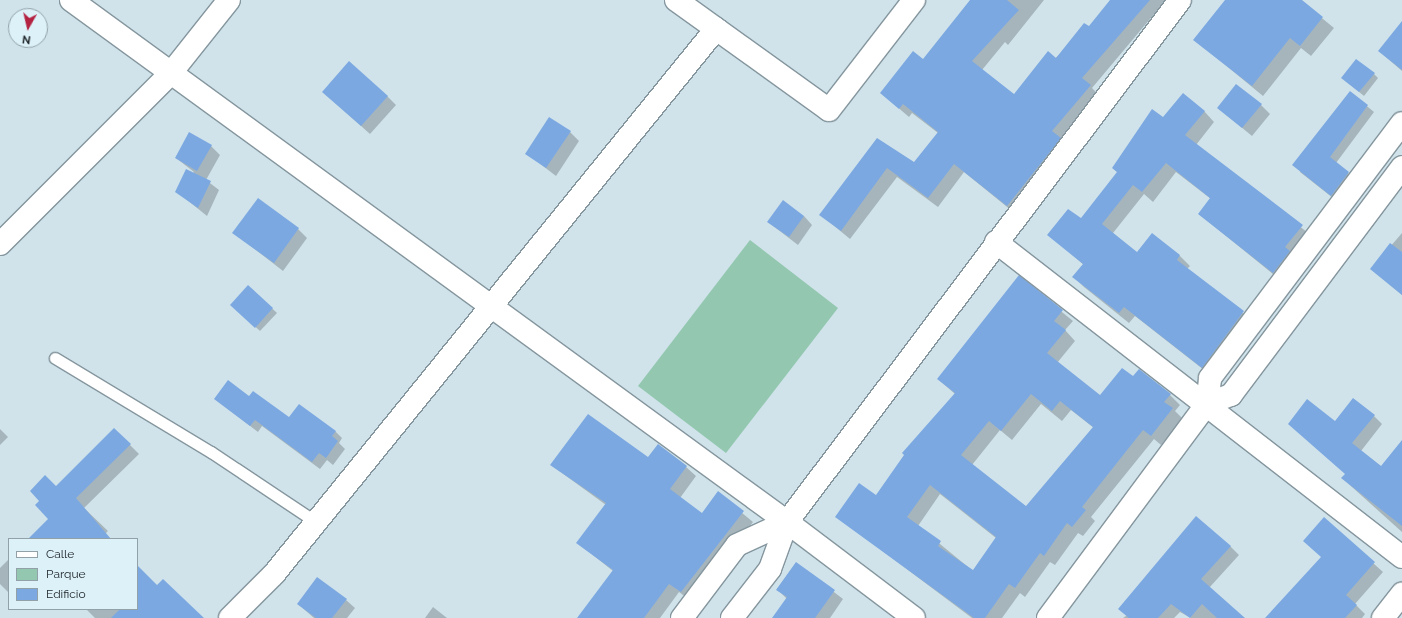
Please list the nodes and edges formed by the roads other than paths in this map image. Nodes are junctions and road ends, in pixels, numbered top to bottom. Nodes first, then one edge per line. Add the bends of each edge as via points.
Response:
1 (71, 0) edge
2 (229, 0) edge
3 (676, 0) edge
4 (914, 0) edge
5 (1180, 0) edge
6 (716, 28) junction
7 (171, 73) junction
8 (1402, 123) edge
9 (1402, 167) edge
10 (996, 242) junction
11 (0, 244) edge
12 (491, 306) junction
13 (55, 358) dead end
14 (1207, 404) junction
15 (316, 522) junction
16 (787, 522) junction
17 (1402, 557) edge
18 (1402, 594) edge
19 (230, 618) edge
20 (682, 618) edge
21 (732, 618) edge
22 (914, 618) edge
23 (1048, 618) edge
24 (1383, 618) edge

1 - 7 street
2 - 7 street
3 - 6 street
4 - 6 street via 829,110
5 - 10 street
6 - 12 street
7 - 11 street
7 - 12 street
8 - 14 street via 1210,378
9 - 14 street via 1231,395
10 - 14 street
10 - 16 street
12 - 15 street
12 - 16 street
13 - 15 lane via 211,452
14 - 17 street
14 - 23 street
15 - 19 street via 274,574
16 - 20 street via 737,545
16 - 21 street via 770,569
16 - 22 street
18 - 24 street

